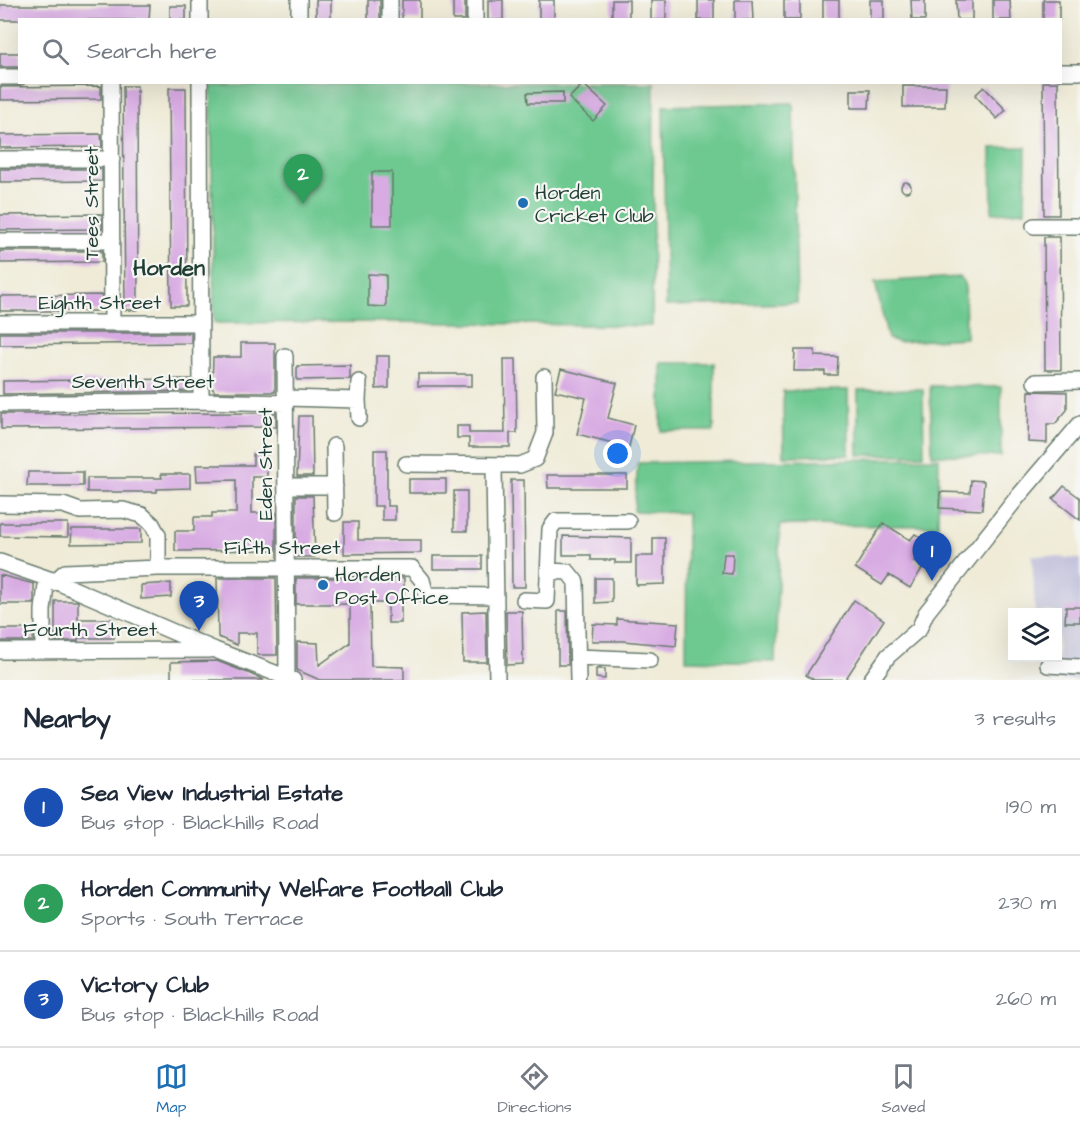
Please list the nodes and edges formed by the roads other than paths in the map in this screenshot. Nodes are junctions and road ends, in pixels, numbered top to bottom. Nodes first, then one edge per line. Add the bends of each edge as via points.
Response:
1 (200, 0) edge
2 (299, 0) edge
3 (390, 0) edge
4 (476, 0) edge
5 (200, 18) edge
6 (299, 18) edge
7 (390, 18) edge
8 (475, 18) edge
9 (1062, 72) edge
10 (1080, 72) edge
11 (0, 77) edge
12 (18, 77) edge
13 (111, 84) edge
14 (200, 84) edge
15 (0, 159) edge
16 (112, 159) junction
17 (1034, 226) dead end
18 (1080, 226) edge
19 (0, 241) edge
20 (112, 241) junction
21 (0, 323) edge
22 (112, 323) junction
23 (201, 323) junction
24 (285, 356) dead end
25 (544, 377) dead end
26 (1080, 381) edge
27 (359, 382) dead end
28 (1035, 382) dead end
29 (286, 400) junction
30 (358, 400) junction
31 (201, 401) junction
32 (0, 404) edge
33 (359, 418) dead end
34 (1080, 424) edge
35 (334, 446) dead end
36 (406, 464) dead end
37 (494, 466) junction
38 (286, 486) junction
39 (335, 486) junction
40 (0, 504) edge
41 (335, 513) dead end
42 (628, 521) dead end
43 (0, 562) edge
44 (158, 568) junction
45 (286, 568) junction
46 (549, 571) junction
47 (55, 581) junction
48 (496, 596) junction
49 (524, 600) dead end
50 (43, 650) junction
51 (215, 650) junction
52 (0, 651) edge
53 (578, 657) junction
54 (650, 660) dead end
55 (1048, 665) dead end
56 (1080, 667) edge
57 (289, 679) edge
58 (497, 680) edge
59 (578, 680) edge
60 (871, 680) edge

1 - 5 street
2 - 6 street
3 - 7 street
4 - 8 street
9 - 10 street
11 - 12 street
13 - 16 street, Tees Street
14 - 23 street
15 - 16 street
16 - 20 street, Tees Street
17 - 18 street
19 - 20 street
20 - 22 street, Tees Street
21 - 22 street, Eighth Street
22 - 23 street, Eighth Street
23 - 31 street
24 - 29 street, Eden Street
25 - 37 street via 545,432 535,459 520,465
26 - 28 street
27 - 30 street
29 - 30 street, Seventh Street
29 - 31 street, Seventh Street
29 - 38 street, Eden Street
30 - 33 street
31 - 32 street, Seventh Street
34 - 60 street via 933,604 919,629 888,656
35 - 39 street
36 - 37 street
37 - 48 street
38 - 39 street
38 - 45 street, Eden Street
39 - 41 street
40 - 44 street via 63,505 80,511 123,510 142,515 158,535
42 - 46 street via 556,521 550,529
43 - 47 street
44 - 45 street, Fifth Street
44 - 47 street, Fifth Street via 65,572
45 - 48 street, Fifth Street via 412,568 422,579 426,595
45 - 57 street, Eden Street
46 - 49 street via 547,601
46 - 53 street via 568,572 576,582
47 - 50 street via 46,585
47 - 51 street
48 - 58 street
50 - 51 street, Fourth Street
50 - 52 street, Fourth Street
51 - 57 street
53 - 54 street
53 - 59 street
55 - 56 street

